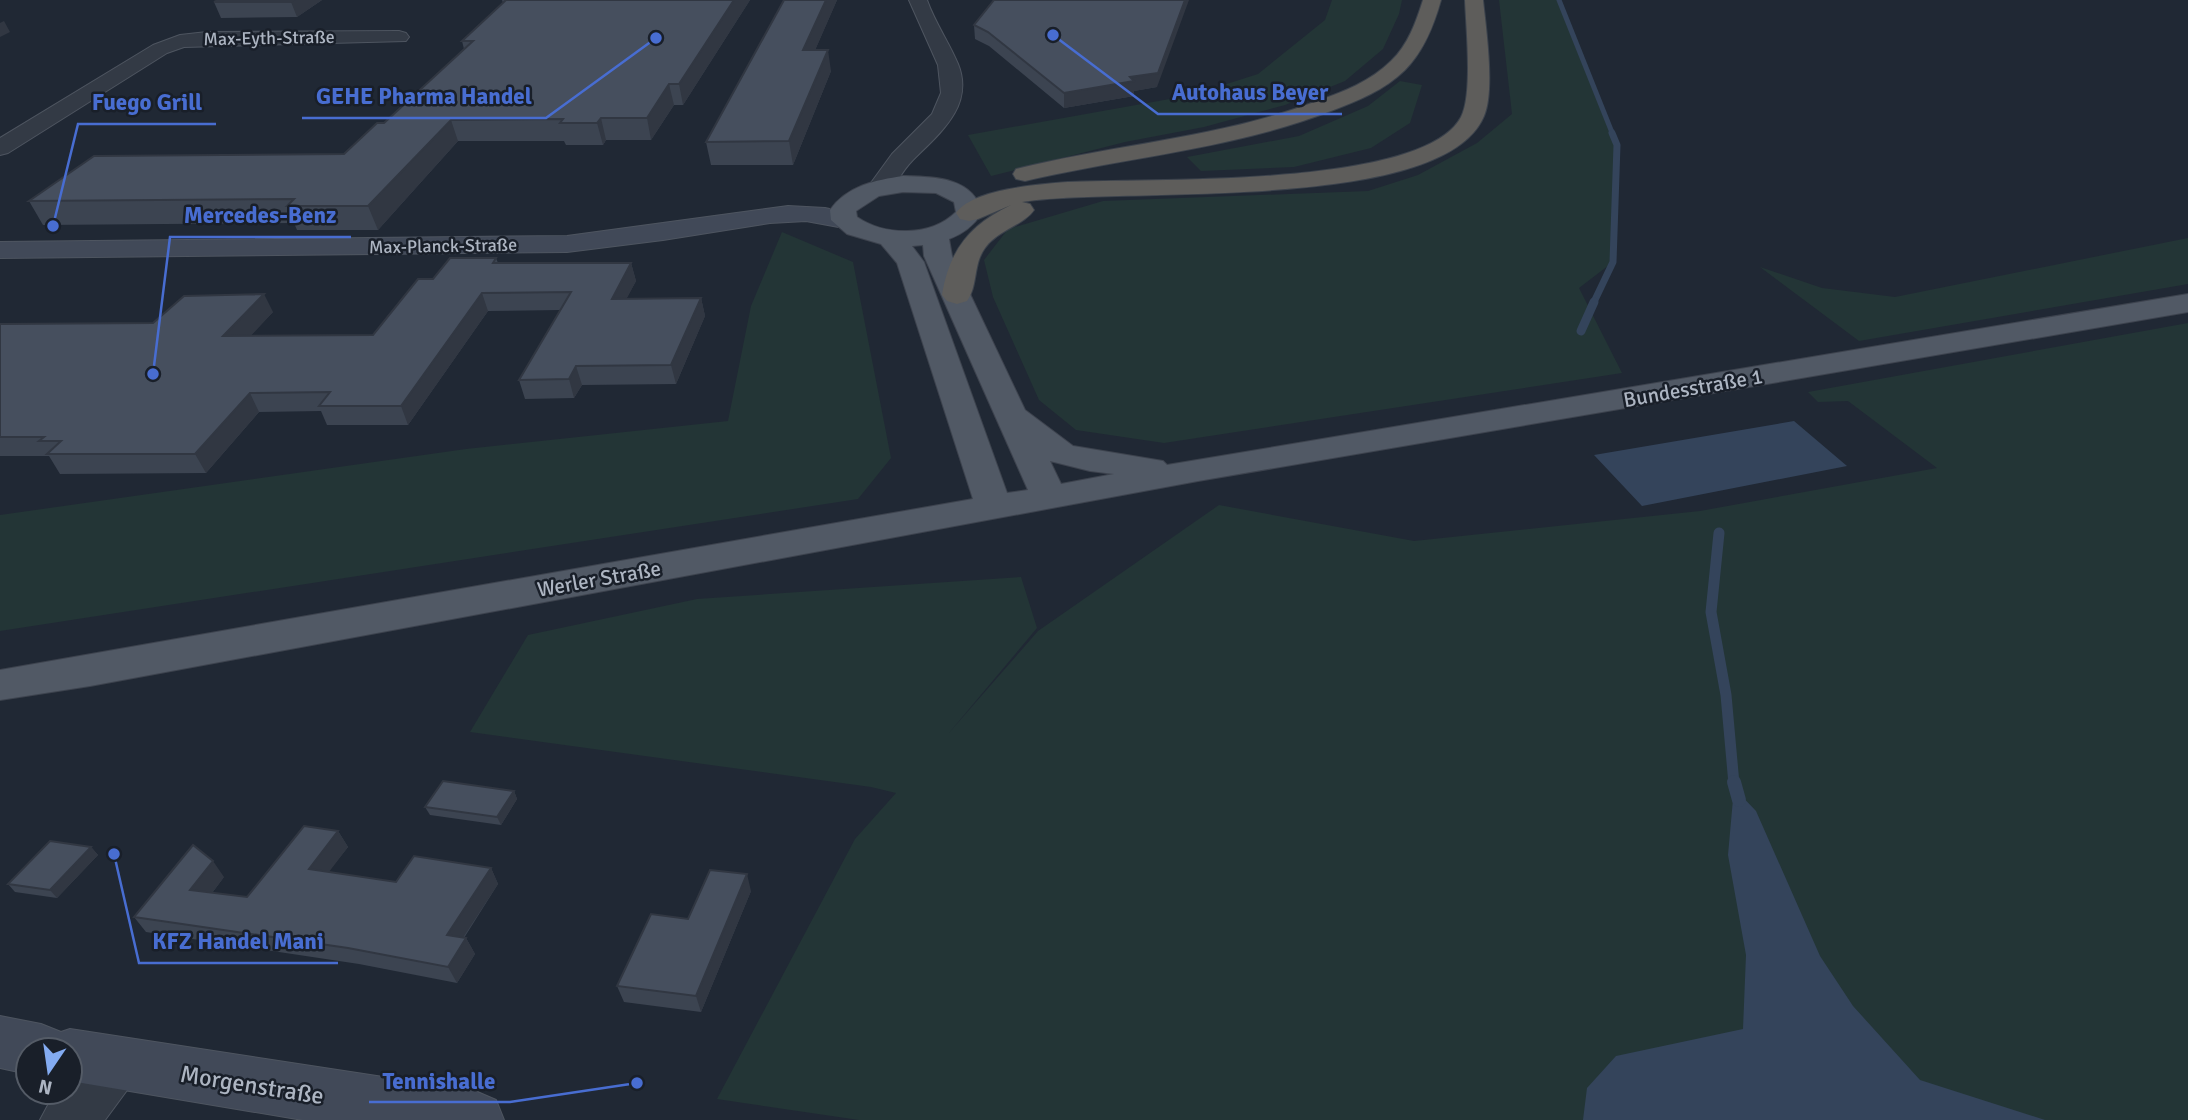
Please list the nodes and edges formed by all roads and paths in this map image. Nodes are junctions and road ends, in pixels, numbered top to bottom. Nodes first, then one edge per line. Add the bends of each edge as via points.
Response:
1 (918, 0) edge
2 (1432, 0) edge
3 (1474, 0) edge
4 (399, 37) dead end
5 (922, 142) junction
6 (0, 148) edge
7 (925, 184) junction
8 (881, 187) junction
9 (1089, 188) junction
10 (964, 203) junction
11 (848, 210) junction
12 (935, 234) junction
13 (890, 238) junction
14 (0, 250) edge
15 (957, 295) junction
16 (2188, 303) edge
17 (1007, 411) junction
18 (1198, 470) junction
19 (1049, 497) junction
20 (994, 508) junction
21 (0, 685) edge
22 (92, 1059) edge
23 (69, 1120) edge
24 (475, 1120) edge

1 - 5 street via 949,68 951,84 943,118
2 - 10 highway via 1412,49 1397,66 1380,80 1324,107 1234,134 1063,164
3 - 9 highway via 1474,114 1462,132 1440,146 1401,164 1342,177
4 - 6 street, Max-Eyth-Straße via 180,41
5 - 7 street
5 - 8 street via 902,157
7 - 8 main road
7 - 10 main road
8 - 11 main road
9 - 10 highway
9 - 15 highway via 1043,201 989,227 971,245 958,270
10 - 12 main road via 958,225
11 - 13 main road via 861,232
11 - 14 main road, Max-Planck-Straße via 759,215 639,236 556,244
12 - 13 main road
12 - 15 main road via 938,256
13 - 20 main road via 910,262
15 - 17 main road
16 - 18 main road, Bundesstraße 1
17 - 18 main road via 1061,453 1101,463
17 - 19 main road
18 - 19 main road, Werler Straße
19 - 20 main road, Werler Straße
20 - 21 main road, Werler Straße
22 - 23 street
22 - 24 main road, Morgenstraße

